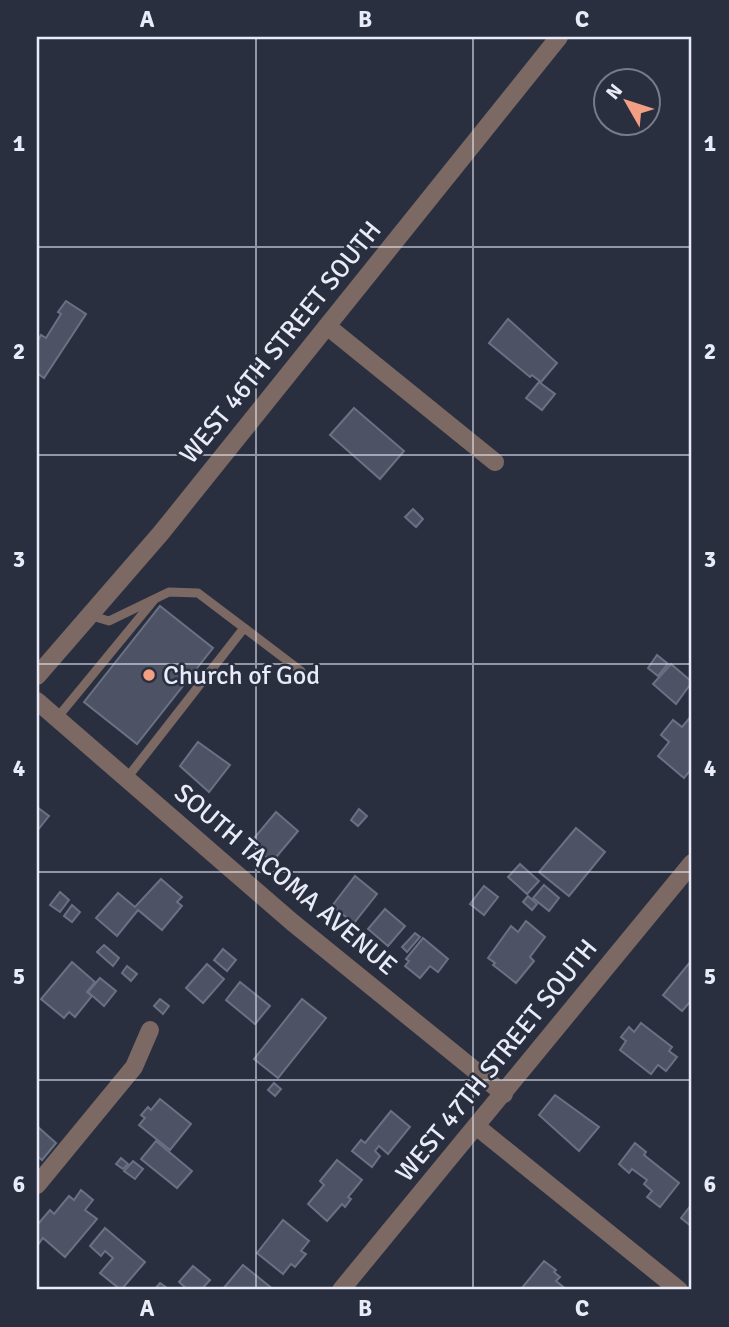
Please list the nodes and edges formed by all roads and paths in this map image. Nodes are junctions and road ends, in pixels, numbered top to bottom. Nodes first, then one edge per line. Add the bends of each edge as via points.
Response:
1 (559, 37) edge
2 (327, 326) junction
3 (495, 462) dead end
4 (156, 598) junction
5 (89, 615) junction
6 (244, 628) junction
7 (301, 671) dead end
8 (37, 677) edge
9 (37, 701) edge
10 (57, 718) junction
11 (127, 778) junction
12 (692, 863) edge
13 (150, 1030) dead end
14 (504, 1094) junction
15 (476, 1126) junction
16 (37, 1185) edge
17 (341, 1290) edge
18 (680, 1290) edge

1 - 2 street, WEST 46TH STREET SOUTH
2 - 3 street
2 - 5 street, WEST 46TH STREET SOUTH
4 - 5 lane via 109,621
4 - 6 lane via 169,592 198,593
4 - 10 lane
5 - 8 street, WEST 46TH STREET SOUTH
6 - 7 lane
6 - 11 lane
9 - 10 street, SOUTH TACOMA AVENUE
10 - 11 street, SOUTH TACOMA AVENUE
11 - 14 street, SOUTH TACOMA AVENUE via 292,922
12 - 14 street, WEST 47TH STREET SOUTH
13 - 16 street via 134,1067
14 - 15 street, WEST 47TH STREET SOUTH
15 - 17 street, WEST 47TH STREET SOUTH
15 - 18 street

